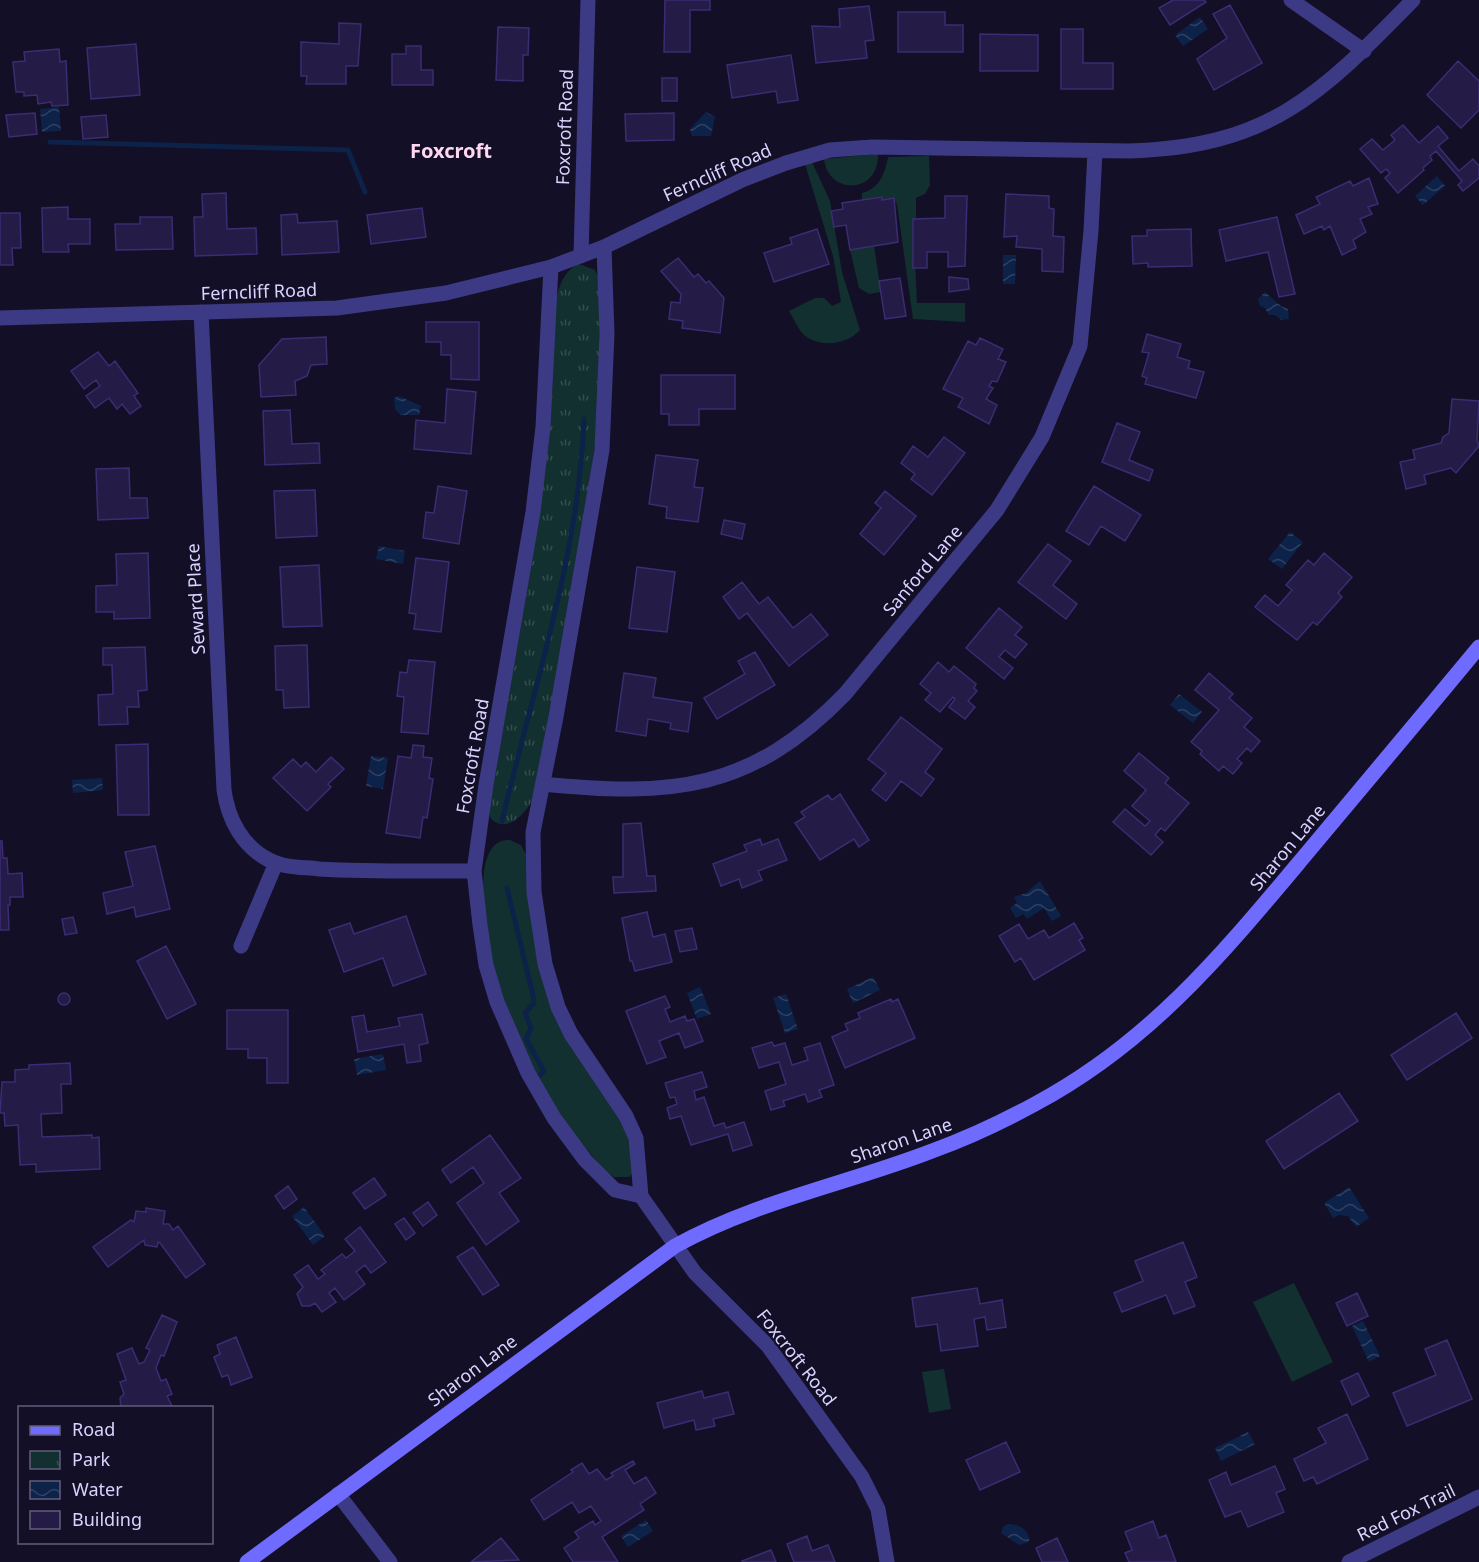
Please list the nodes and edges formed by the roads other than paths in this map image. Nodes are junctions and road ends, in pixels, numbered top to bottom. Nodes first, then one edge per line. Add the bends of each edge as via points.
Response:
1 (588, 0) edge
2 (1291, 0) edge
3 (1413, 0) edge
4 (1364, 51) junction
5 (1095, 151) junction
6 (604, 248) junction
7 (581, 256) junction
8 (550, 267) junction
9 (201, 312) junction
10 (0, 318) edge
11 (1479, 647) edge
12 (543, 784) junction
13 (276, 862) junction
14 (474, 871) junction
15 (241, 946) dead end
16 (641, 1196) junction
17 (675, 1246) junction
18 (338, 1494) junction
19 (1479, 1497) edge
20 (247, 1562) edge
21 (390, 1562) edge
22 (887, 1562) edge
23 (1350, 1562) edge

1 - 7 street, Foxcroft Road
2 - 4 street
3 - 4 street, Ferncliff Road
4 - 5 street, Ferncliff Road via 1299,104 1243,133 1165,150
5 - 6 street, Ferncliff Road via 872,147 830,150 742,180
5 - 12 street, Sanford Lane via 1080,346 1042,437 997,510 845,694 822,718 780,750 732,773 665,788 615,791
6 - 7 street, Ferncliff Road
6 - 12 street, Foxcroft Road via 607,334 602,450
7 - 8 street, Ferncliff Road
8 - 9 street, Ferncliff Road via 442,294 337,308
8 - 14 street, Foxcroft Road via 543,427 533,512
9 - 10 street, Ferncliff Road
9 - 13 street, Seward Place via 224,790 229,814 239,833 255,850
11 - 17 main road, Sharon Lane via 1216,962 1162,1014 1094,1068 975,1134 760,1208
12 - 16 street, Foxcroft Road via 532,858 545,964 571,1034 626,1116 636,1138
13 - 14 street, Seward Place via 345,871
13 - 15 street
14 - 16 street, Foxcroft Road via 486,965 497,1002 528,1074 585,1160 615,1190
16 - 17 street, Foxcroft Road
17 - 18 main road, Sharon Lane
17 - 22 street, Foxcroft Road via 695,1273 768,1346 862,1477 878,1509
18 - 20 main road, Sharon Lane
18 - 21 street
19 - 23 street, Red Fox Trail

